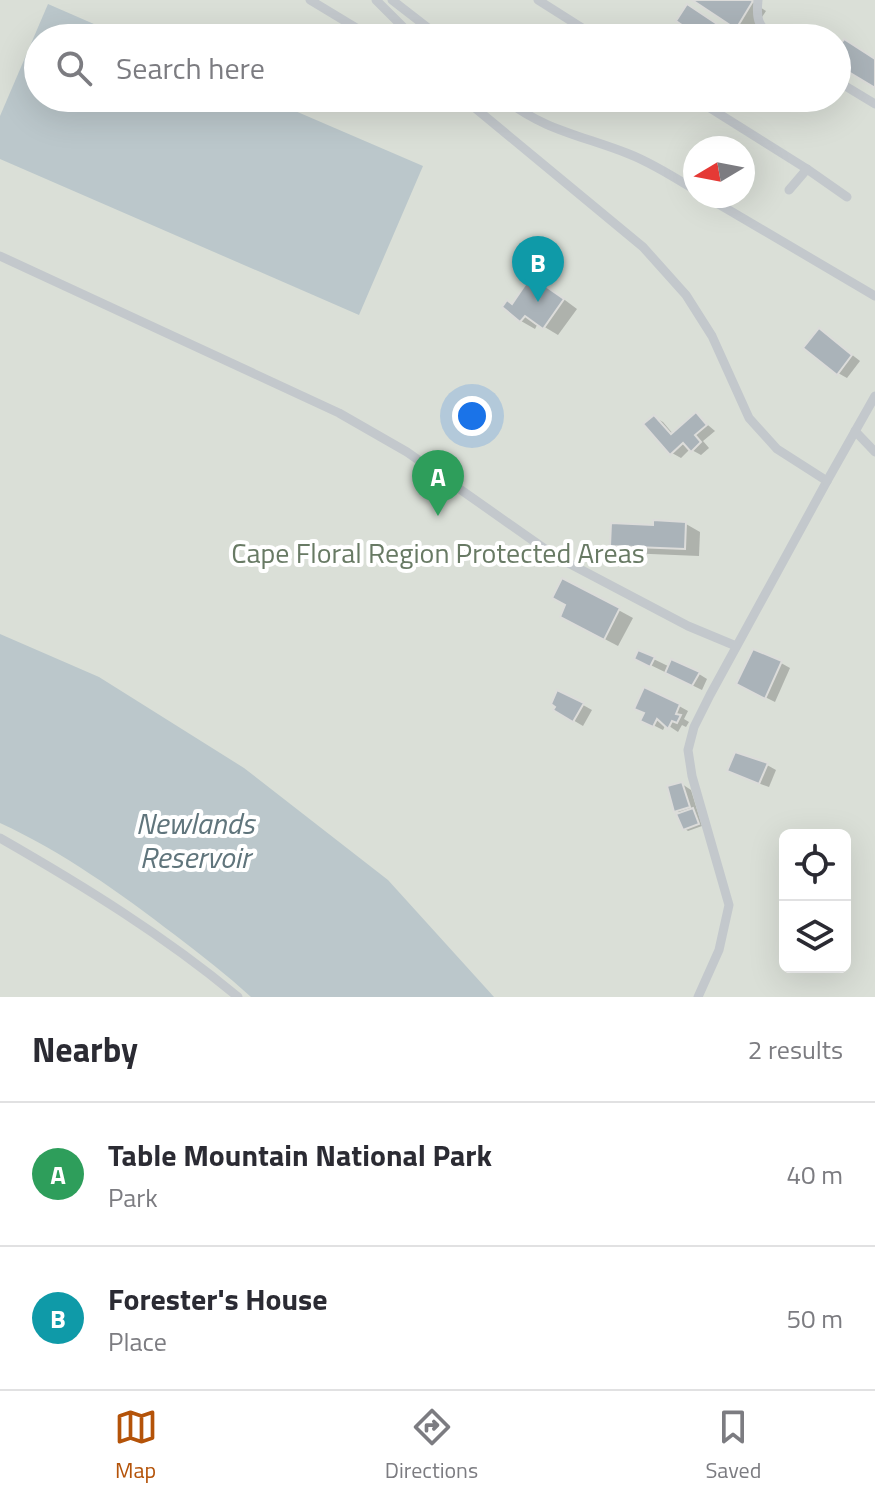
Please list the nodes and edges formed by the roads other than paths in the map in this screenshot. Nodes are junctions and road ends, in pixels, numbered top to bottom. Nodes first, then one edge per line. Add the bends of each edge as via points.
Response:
1 (310, 0) edge
2 (376, 0) edge
3 (392, 0) edge
4 (538, 0) edge
5 (758, 0) edge
6 (350, 24) edge
7 (400, 24) edge
8 (423, 24) edge
9 (576, 24) edge
10 (759, 24) edge
11 (851, 89) edge
12 (875, 104) edge
13 (480, 112) edge
14 (520, 112) edge
15 (716, 112) edge
16 (807, 169) junction
17 (683, 183) edge
18 (789, 190) dead end
19 (847, 197) dead end
20 (725, 208) edge
21 (0, 256) edge
22 (875, 296) edge
23 (875, 396) edge
24 (855, 431) junction
25 (875, 452) edge
26 (827, 481) junction
27 (736, 646) junction
28 (0, 838) edge
29 (238, 997) edge
30 (698, 997) edge

1 - 6 lane
2 - 7 lane
3 - 8 lane
4 - 9 lane
5 - 10 lane
11 - 12 lane
13 - 26 lane via 643,247 686,295 712,336 749,418 777,449
14 - 17 lane via 633,156
15 - 16 lane
16 - 18 lane
16 - 19 lane
20 - 22 lane
21 - 27 lane via 339,413 432,468 555,556
23 - 24 lane
24 - 25 lane
24 - 26 lane
26 - 27 lane
27 - 30 lane via 694,727 688,750 729,905 719,950
28 - 29 lane via 106,902

